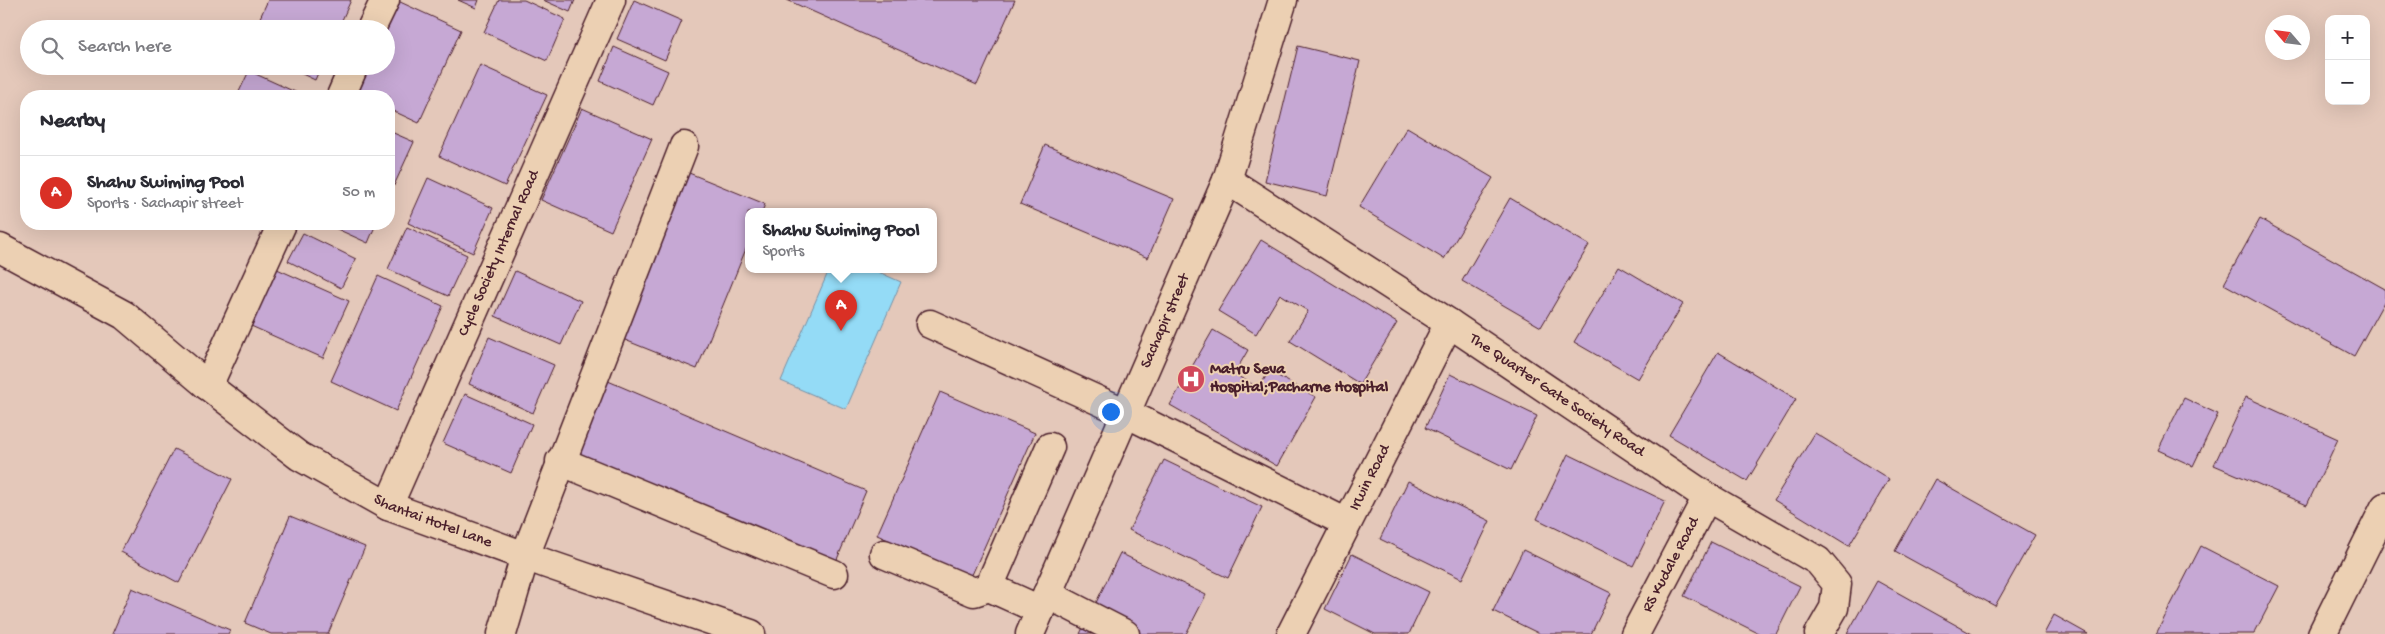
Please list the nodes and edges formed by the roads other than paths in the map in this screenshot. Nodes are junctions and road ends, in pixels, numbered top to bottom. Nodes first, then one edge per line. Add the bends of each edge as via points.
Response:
1 (385, 0) edge
2 (611, 0) edge
3 (1283, 0) edge
4 (376, 20) edge
5 (350, 75) edge
6 (343, 90) edge
7 (684, 146) dead end
8 (1227, 180) junction
9 (279, 230) edge
10 (0, 248) edge
11 (1449, 323) junction
12 (930, 324) dead end
13 (208, 386) junction
14 (1126, 413) junction
15 (1050, 447) dead end
16 (560, 461) junction
17 (1707, 497) junction
18 (388, 506) junction
19 (2385, 507) edge
20 (1347, 523) junction
21 (884, 554) dead end
22 (525, 556) junction
23 (834, 574) dead end
24 (989, 586) junction
25 (1039, 613) edge
26 (502, 634) edge
27 (751, 634) edge
28 (1125, 634) edge
29 (1291, 634) edge
30 (1635, 634) edge
31 (1819, 634) edge
32 (2322, 634) edge

1 - 4 street
2 - 18 street, Cycle Society Internal Road
3 - 8 street, Sachapir street
5 - 6 street
7 - 16 street
8 - 11 street, The Quarter Gate Society Road
8 - 14 street, Sachapir street
9 - 13 street
10 - 13 street, Shantai Hotel Lane via 124,315
11 - 17 street, The Quarter Gate Society Road
11 - 20 street, Irwin Road
12 - 14 street
13 - 18 street, Shantai Hotel Lane via 299,456
14 - 20 street
14 - 25 street, Sachapir street
15 - 24 street
16 - 22 street
16 - 23 street
17 - 30 street, RS Kudale Road
17 - 31 street, The Quarter Gate Society Road via 1818,561 1837,584 1834,608
18 - 22 street, Shantai Hotel Lane
19 - 32 street
20 - 29 street, Irwin Road
21 - 24 street via 974,592
22 - 26 street
22 - 27 street, Shantai Hotel Lane
24 - 25 street
25 - 28 street

